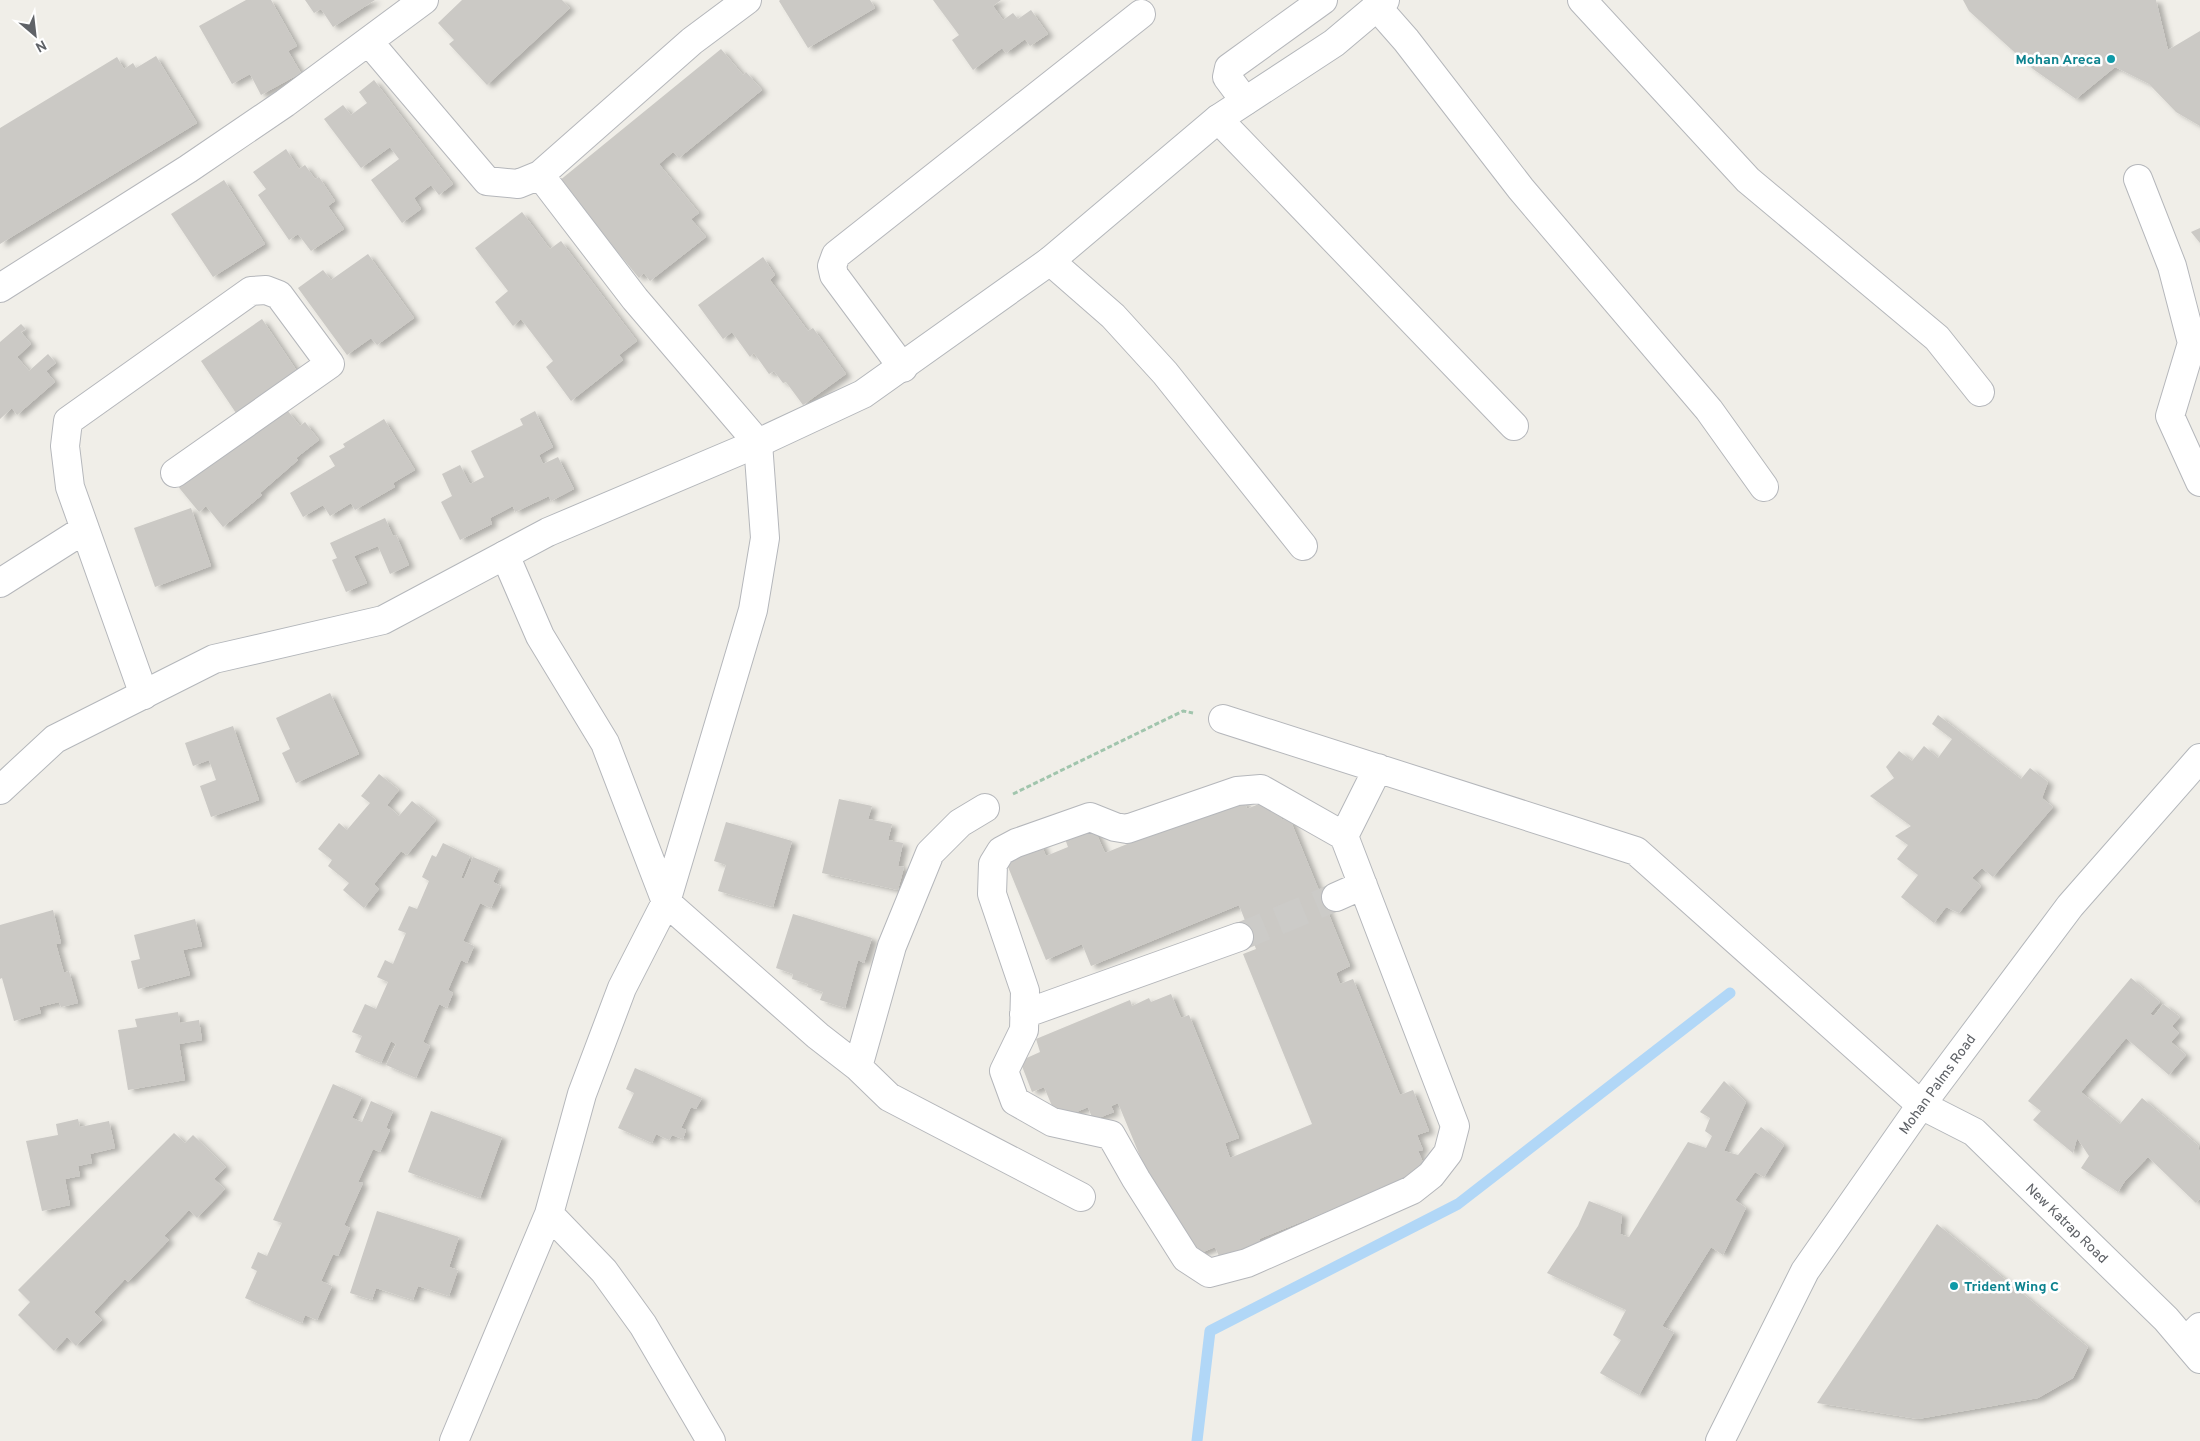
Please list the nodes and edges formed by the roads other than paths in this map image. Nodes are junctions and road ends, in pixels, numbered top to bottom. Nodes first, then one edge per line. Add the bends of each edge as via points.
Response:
1 (748, 0) edge
2 (1323, 0) edge
3 (1582, 0) edge
4 (419, 2) edge
5 (1381, 3) edge
6 (1141, 14) dead end
7 (369, 42) junction
8 (1245, 101) junction
9 (1218, 119) junction
10 (540, 175) junction
11 (2138, 179) dead end
12 (1050, 261) junction
13 (0, 288) edge
14 (903, 368) junction
15 (1980, 392) dead end
16 (1514, 426) dead end
17 (758, 443) junction
18 (175, 473) dead end
19 (2200, 482) edge
20 (1764, 487) dead end
21 (86, 529) junction
22 (1303, 546) dead end
23 (505, 555) junction
24 (0, 583) edge
25 (144, 694) junction
26 (1223, 719) road end
27 (2200, 758) edge
28 (1378, 768) junction
29 (0, 790) edge
30 (985, 808) road end
31 (1344, 836) junction
32 (1363, 885) junction
33 (1336, 896) tunnel mouth
34 (666, 902) junction
35 (1239, 937) tunnel mouth
36 (1024, 1014) junction
37 (858, 1067) junction
38 (1921, 1105) junction
39 (1081, 1197) dead end
40 (549, 1214) junction
41 (2195, 1342) edge
42 (454, 1441) edge
43 (711, 1441) edge
44 (1720, 1441) edge

1 - 10 street via 692,41
2 - 8 street via 1229,68 1227,77
3 - 15 street via 1748,180 1937,338
4 - 7 street
5 - 8 street via 1334,43
5 - 20 street via 1521,189 1709,410
6 - 14 street via 836,255 832,266 834,275
7 - 10 street via 487,181 518,184
7 - 13 street via 188,169
8 - 9 street
9 - 12 street
9 - 16 street
10 - 17 street via 635,299
11 - 19 street via 2172,266 2192,343 2170,416
12 - 14 street
12 - 22 street via 1113,316 1165,373
14 - 17 street via 863,394
17 - 23 street via 548,532
17 - 34 street via 765,538 753,610
18 - 21 street via 330,364 279,295 266,290 251,291 68,421 65,446 70,487
21 - 24 street
21 - 25 street
23 - 25 street via 383,620 214,659
23 - 34 street via 540,636 606,743
25 - 29 street via 55,738
26 - 28 street, New Katrap Road
27 - 38 street, Mohan Palms Road via 2070,906
28 - 31 street
28 - 38 street, New Katrap Road via 1636,851
30 - 37 street via 960,823 930,853 892,946
31 - 32 street
31 - 36 street via 1261,789 1237,791 1128,829 1090,817 1001,851 994,864 992,894 1025,991
32 - 33 street
32 - 36 street via 1455,1126 1448,1154 1431,1175 1412,1190 1247,1263 1209,1273 1186,1258 1112,1135 1052,1122 1015,1101 1004,1071 1024,1030
34 - 37 street via 818,1036
34 - 40 street via 622,988 586,1085
35 - 36 street
37 - 39 street via 889,1097
38 - 41 street, New Katrap Road via 1974,1132 2166,1319
38 - 44 street, Mohan Palms Road via 1805,1271
40 - 42 street
40 - 43 street via 604,1272 643,1325

